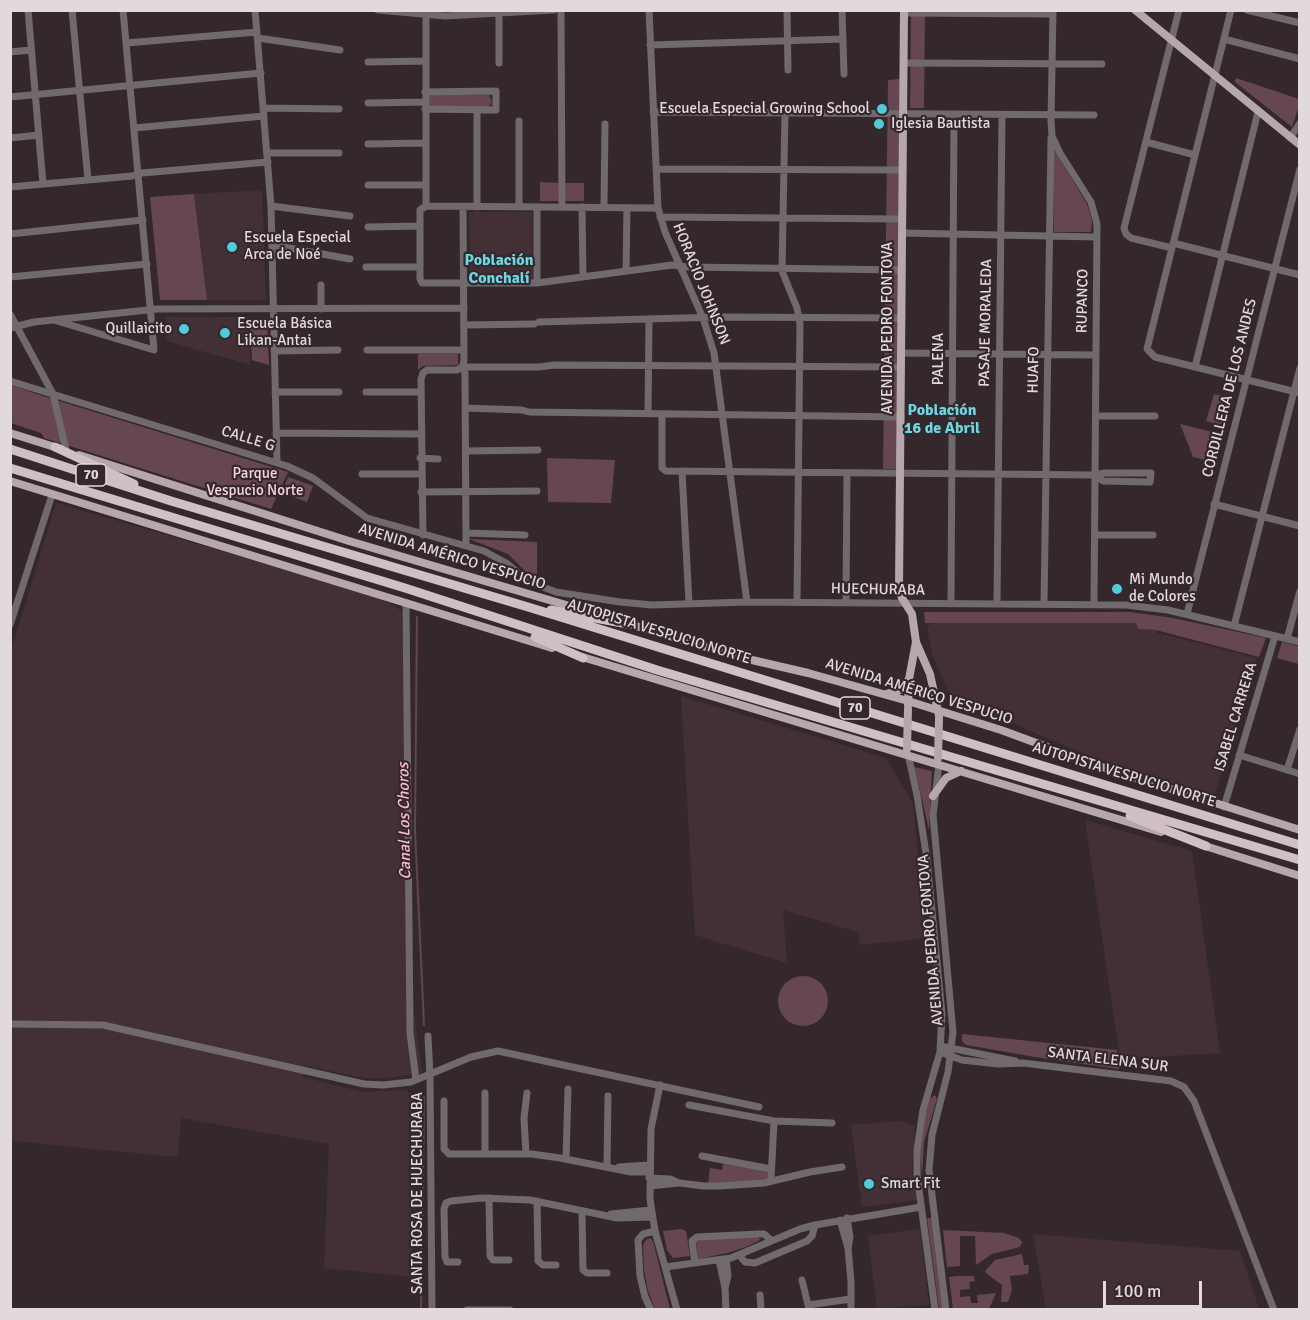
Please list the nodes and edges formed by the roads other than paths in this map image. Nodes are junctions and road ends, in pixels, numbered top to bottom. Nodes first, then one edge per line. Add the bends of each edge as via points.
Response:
1 (28, 10) edge
2 (72, 10) edge
3 (123, 10) edge
4 (255, 10) edge
5 (378, 10) edge
6 (554, 10) edge
7 (561, 10) edge
8 (649, 10) edge
9 (787, 10) edge
10 (842, 10) edge
11 (1135, 10) edge
12 (1179, 10) edge
13 (1231, 10) edge
14 (1247, 10) edge
15 (904, 12) edge
16 (1053, 12) edge
17 (426, 13) edge
18 (500, 13) junction
19 (1299, 24) edge
20 (257, 35) junction
21 (843, 39) junction
22 (1224, 39) junction
23 (1171, 40) junction
24 (787, 41) junction
25 (126, 43) junction
26 (651, 45) junction
27 (31, 50) junction
28 (340, 50) dead end
29 (10, 52) edge
30 (1299, 59) edge
31 (425, 61) junction
32 (368, 62) dead end
33 (499, 63) dead end
34 (904, 63) junction
35 (1052, 64) junction
36 (1102, 64) dead end
37 (788, 70) dead end
38 (261, 73) junction
39 (844, 74) dead end
40 (1215, 76) junction
41 (130, 85) junction
42 (79, 90) junction
43 (425, 92) junction
44 (35, 94) junction
45 (10, 97) edge
46 (368, 103) dead end
47 (425, 106) junction
48 (339, 109) dead end
49 (477, 110) junction
50 (264, 112) junction
51 (653, 112) junction
52 (1258, 112) junction
53 (785, 113) junction
54 (903, 114) junction
55 (954, 114) junction
56 (1002, 115) junction
57 (1051, 115) junction
58 (1094, 116) dead end
59 (519, 121) dead end
60 (1299, 123) edge
61 (605, 124) dead end
62 (134, 128) junction
63 (39, 135) junction
64 (1052, 136) junction
65 (10, 138) edge
66 (1290, 138) junction
67 (1146, 142) junction
68 (425, 143) junction
69 (368, 144) dead end
70 (1299, 145) edge
71 (267, 153) junction
72 (339, 153) dead end
73 (1195, 155) junction
74 (268, 162) junction
75 (656, 169) junction
76 (784, 169) junction
77 (1299, 169) edge
78 (903, 170) junction
79 (138, 174) junction
80 (88, 180) junction
81 (44, 184) junction
82 (368, 185) dead end
83 (425, 185) junction
84 (10, 187) edge
85 (271, 206) junction
86 (426, 206) junction
87 (463, 207) junction
88 (477, 207) junction
89 (519, 207) junction
90 (537, 207) junction
91 (562, 207) junction
92 (582, 207) junction
93 (604, 207) junction
94 (627, 208) junction
95 (658, 208) junction
96 (350, 216) dead end
97 (660, 217) junction
98 (783, 218) junction
99 (902, 219) junction
100 (142, 220) junction
101 (420, 226) junction
102 (368, 227) dead end
103 (902, 233) junction
104 (10, 234) edge
105 (953, 234) junction
106 (1001, 235) junction
107 (1049, 236) junction
108 (1098, 237) junction
109 (272, 245) junction
110 (1172, 246) junction
111 (1222, 256) junction
112 (350, 259) dead end
113 (147, 264) junction
114 (680, 266) junction
115 (366, 267) dead end
116 (420, 267) junction
117 (782, 268) junction
118 (1274, 269) junction
119 (902, 270) junction
120 (626, 271) junction
121 (1299, 275) edge
122 (10, 277) edge
123 (583, 277) junction
124 (464, 283) junction
125 (537, 283) junction
126 (321, 285) dead end
127 (464, 308) junction
128 (151, 309) junction
129 (273, 309) junction
130 (321, 309) junction
131 (10, 314) edge
132 (800, 317) junction
133 (703, 318) junction
134 (902, 318) junction
135 (53, 320) junction
136 (649, 320) junction
137 (464, 325) junction
138 (13, 327) edge
139 (367, 350) dead end
140 (464, 350) junction
141 (274, 351) junction
142 (338, 351) dead end
143 (901, 353) junction
144 (952, 354) junction
145 (1000, 354) junction
146 (1047, 355) junction
147 (1096, 355) junction
148 (648, 365) junction
149 (716, 366) junction
150 (800, 366) junction
151 (462, 367) junction
152 (901, 367) junction
153 (1194, 367) junction
154 (1299, 368) edge
155 (1246, 380) junction
156 (10, 381) edge
157 (275, 392) junction
158 (339, 392) dead end
159 (366, 392) dead end
160 (421, 392) junction
161 (1297, 392) edge
162 (53, 394) junction
163 (465, 408) junction
164 (648, 414) junction
165 (662, 414) junction
166 (723, 416) junction
167 (799, 416) junction
168 (1096, 416) junction
169 (1155, 416) dead end
170 (901, 417) junction
171 (10, 433) edge
172 (276, 433) junction
173 (420, 434) junction
174 (55, 447) junction
175 (10, 448) edge
176 (66, 450) junction
177 (538, 450) dead end
178 (465, 451) junction
179 (420, 458) junction
180 (438, 459) dead end
181 (277, 462) junction
182 (10, 470) edge
183 (682, 471) junction
184 (730, 472) junction
185 (799, 472) junction
186 (847, 473) junction
187 (900, 473) junction
188 (362, 474) dead end
189 (421, 474) junction
190 (952, 474) junction
191 (998, 474) junction
192 (1046, 475) junction
193 (1095, 476) junction
194 (10, 481) edge
195 (466, 491) junction
196 (537, 491) dead end
197 (421, 492) junction
198 (52, 495) junction
199 (171, 501) junction
200 (1214, 504) junction
201 (1262, 516) junction
202 (1299, 526) edge
203 (466, 534) junction
204 (423, 535) junction
205 (525, 535) dead end
206 (1095, 535) junction
207 (1153, 535) dead end
208 (466, 545) junction
209 (1299, 591) edge
210 (747, 602) junction
211 (797, 602) junction
212 (406, 603) junction
213 (846, 603) junction
214 (689, 604) junction
215 (907, 604) junction
216 (951, 604) junction
217 (997, 604) junction
218 (1044, 604) junction
219 (1094, 604) junction
220 (528, 607) junction
221 (469, 609) junction
222 (1187, 614) junction
223 (628, 624) junction
224 (10, 625) edge
225 (1234, 626) junction
226 (1275, 636) junction
227 (1287, 639) junction
228 (916, 642) junction
229 (1299, 642) edge
230 (583, 658) junction
231 (909, 679) junction
232 (884, 695) junction
233 (908, 705) junction
234 (939, 715) junction
235 (1299, 729) edge
236 (907, 752) junction
237 (1239, 755) junction
238 (938, 761) junction
239 (1287, 770) junction
240 (961, 771) junction
241 (1299, 774) edge
242 (933, 796) junction
243 (1084, 797) junction
244 (1224, 807) junction
245 (1299, 830) edge
246 (1299, 845) edge
247 (1206, 846) junction
248 (1299, 860) edge
249 (1299, 876) edge
250 (10, 1024) edge
251 (428, 1036) dead end
252 (940, 1049) junction
253 (952, 1049) junction
254 (951, 1057) junction
255 (1023, 1063) junction
256 (430, 1076) junction
257 (416, 1080) junction
258 (660, 1085) junction
259 (568, 1089) dead end
260 (485, 1093) dead end
261 (527, 1093) dead end
262 (609, 1096) dead end
263 (927, 1096) junction
264 (444, 1101) dead end
265 (941, 1101) junction
266 (689, 1105) dead end
267 (759, 1107) dead end
268 (774, 1121) junction
269 (832, 1123) dead end
270 (485, 1154) junction
271 (526, 1154) junction
272 (702, 1156) dead end
273 (566, 1159) junction
274 (607, 1167) junction
275 (842, 1167) dead end
276 (771, 1169) junction
277 (649, 1175) junction
278 (771, 1180) junction
279 (489, 1198) junction
280 (537, 1201) junction
281 (921, 1207) junction
282 (582, 1211) junction
283 (651, 1214) junction
284 (844, 1219) junction
285 (815, 1225) junction
286 (655, 1231) junction
287 (771, 1240) junction
288 (848, 1248) junction
289 (739, 1254) junction
290 (509, 1260) dead end
291 (723, 1260) junction
292 (458, 1263) dead end
293 (695, 1263) junction
294 (556, 1265) dead end
295 (665, 1267) junction
296 (607, 1273) dead end
297 (802, 1280) dead end
298 (725, 1288) junction
299 (760, 1295) dead end
300 (851, 1299) junction
301 (809, 1307) edge
302 (494, 1309) edge
303 (432, 1310) edge
304 (467, 1310) edge
305 (510, 1310) edge
306 (651, 1310) edge
307 (677, 1310) edge
308 (726, 1310) edge
309 (761, 1310) edge
310 (851, 1310) edge
311 (935, 1310) edge
312 (946, 1310) edge
313 (1274, 1310) edge

1 - 27 street
2 - 42 street
3 - 25 street
4 - 20 street
5 - 17 street
6 - 18 street
7 - 91 street
8 - 26 street, HORACIO JOHNSON
9 - 24 street
10 - 21 street
11 - 23 main road
12 - 23 street
13 - 22 street
14 - 19 street
15 - 16 street
15 - 34 main road, AVENIDA PEDRO FONTOVA
16 - 35 street, RUPANCO
17 - 18 street
17 - 31 street
18 - 33 street
20 - 25 street
20 - 28 street
20 - 38 street
21 - 24 street
21 - 39 street
22 - 30 street
22 - 40 street
23 - 40 main road
23 - 67 street
24 - 26 street
24 - 37 street
25 - 41 street
26 - 51 street, HORACIO JOHNSON
27 - 29 street
27 - 44 street
31 - 32 street
31 - 43 street
34 - 35 street
34 - 54 main road, AVENIDA PEDRO FONTOVA
35 - 36 street
35 - 57 street, RUPANCO
38 - 41 street
38 - 50 street
40 - 52 main road
40 - 73 street
41 - 42 street
41 - 62 street
42 - 44 street
42 - 80 street
43 - 47 street
43 - 49 street via 496,91 495,110
44 - 45 street
44 - 63 street
46 - 47 street
47 - 49 street
47 - 68 street
48 - 50 street
49 - 88 street
50 - 62 street
50 - 71 street
51 - 53 street
51 - 75 street, HORACIO JOHNSON
52 - 66 main road
52 - 111 street
53 - 54 street
53 - 76 street
54 - 55 street
54 - 78 main road, AVENIDA PEDRO FONTOVA
55 - 56 street
55 - 105 street, PALENA
56 - 57 street
56 - 106 street, PASAJE MORALEDA
57 - 58 street
57 - 64 street, RUPANCO
59 - 89 street
60 - 66 street
61 - 93 street
62 - 79 street
63 - 65 street
63 - 81 street
64 - 107 street, HUAFO
64 - 108 street, RUPANCO via 1091,202
66 - 70 main road
67 - 73 street
67 - 110 street via 1125,234
68 - 69 street
68 - 83 street
71 - 72 street
71 - 74 street
73 - 110 street
74 - 79 street
74 - 85 street
75 - 76 street
75 - 95 street, HORACIO JOHNSON
76 - 78 street
76 - 98 street
77 - 118 street, CORDILLERA DE LOS ANDES
78 - 99 main road, AVENIDA PEDRO FONTOVA
79 - 80 street
79 - 100 street
80 - 81 street
81 - 84 street
82 - 83 street
83 - 86 street
85 - 96 street
85 - 109 street
86 - 87 street
86 - 101 street via 420,210
87 - 88 street
87 - 124 street
88 - 89 street
89 - 90 street
90 - 91 street
90 - 125 street
91 - 92 street
92 - 93 street
92 - 123 street
93 - 94 street
94 - 95 street
94 - 120 street
95 - 97 street, HORACIO JOHNSON
97 - 98 street
97 - 114 street, HORACIO JOHNSON
98 - 99 street
98 - 117 street
99 - 103 main road, AVENIDA PEDRO FONTOVA
100 - 104 street
100 - 113 street
101 - 102 street
101 - 116 street
103 - 105 street
103 - 119 main road, AVENIDA PEDRO FONTOVA
105 - 106 street
105 - 144 street, PALENA
106 - 107 street
106 - 145 street, PASAJE MORALEDA
107 - 108 street
107 - 146 street, HUAFO
108 - 147 street, RUPANCO
109 - 112 street
109 - 129 street
110 - 111 street
110 - 153 street via 1148,352
111 - 118 street
111 - 153 street
113 - 122 street
113 - 128 street
114 - 117 street
114 - 120 street
114 - 133 street, HORACIO JOHNSON
115 - 116 street
116 - 124 street via 421,282
117 - 119 street
117 - 132 street
118 - 121 street
118 - 155 street, CORDILLERA DE LOS ANDES
119 - 134 main road, AVENIDA PEDRO FONTOVA
120 - 123 street
123 - 125 street
124 - 125 street
124 - 127 street
126 - 130 street
127 - 130 street
127 - 137 street
128 - 129 street
128 - 135 street
128 - 135 street via 153,350
129 - 130 street
129 - 141 street
131 - 138 street
132 - 133 street
132 - 134 street
132 - 150 street
133 - 136 street
133 - 149 street, HORACIO JOHNSON
134 - 143 main road, AVENIDA PEDRO FONTOVA
135 - 138 street
136 - 137 street
136 - 148 street
137 - 140 street
138 - 162 street
139 - 140 street
140 - 151 street
141 - 142 street
141 - 157 street
143 - 144 street
143 - 152 main road, AVENIDA PEDRO FONTOVA
144 - 145 street
144 - 190 street, PALENA
145 - 146 street
145 - 191 street, PASAJE MORALEDA
146 - 147 street
146 - 192 street, HUAFO
147 - 168 street, RUPANCO
148 - 149 street
148 - 151 street
148 - 164 street
149 - 150 street
149 - 166 street, HORACIO JOHNSON
150 - 152 street
150 - 167 street
151 - 160 street via 425,371
151 - 163 street
152 - 170 main road, AVENIDA PEDRO FONTOVA
153 - 155 street
154 - 161 street
155 - 161 street
155 - 200 street, CORDILLERA DE LOS ANDES
156 - 162 street, CALLE G
157 - 158 street
157 - 172 street
159 - 160 street
160 - 173 street
161 - 201 street
162 - 176 street
162 - 181 street, CALLE G
163 - 164 street
163 - 178 street
164 - 165 street
165 - 166 street
165 - 183 street via 663,470
166 - 167 street
166 - 184 street, HORACIO JOHNSON
167 - 170 street
167 - 185 street
168 - 169 street
168 - 193 street, RUPANCO
170 - 187 main road, AVENIDA PEDRO FONTOVA
171 - 174 main road, AVENIDA AMÉRICO VESPUCIO
172 - 173 street
172 - 181 street
173 - 179 street
174 - 176 main road, AVENIDA AMÉRICO VESPUCIO
174 - 199 highway
175 - 199 highway, AUTOPISTA VESPUCIO NORTE / 70
176 - 223 main road, AVENIDA AMÉRICO VESPUCIO via 349,541
177 - 178 street
178 - 195 street
179 - 180 street
179 - 189 street
181 - 204 street, CALLE G via 314,478 367,518
182 - 221 highway, AUTOPISTA VESPUCIO NORTE / 70
183 - 184 street
183 - 214 street
184 - 185 street
184 - 210 street, HORACIO JOHNSON
185 - 186 street
185 - 211 street
186 - 187 street
186 - 213 street
187 - 190 street
187 - 215 main road, AVENIDA PEDRO FONTOVA via 899,588
188 - 189 street
189 - 197 street
190 - 191 street
190 - 216 street, PALENA
191 - 192 street
191 - 217 street, PASAJE MORALEDA
192 - 193 street
192 - 218 street, HUAFO
193 - 193 street via 1103,481 1150,482 1151,473 1105,472
193 - 206 street, RUPANCO
194 - 198 main road
195 - 196 street
195 - 197 street
195 - 203 street
197 - 204 street
198 - 212 main road
198 - 224 street
199 - 220 highway, AUTOPISTA VESPUCIO NORTE / 70
200 - 201 street
200 - 222 street, CORDILLERA DE LOS ANDES
201 - 202 street
201 - 225 street
203 - 205 street
203 - 208 street
204 - 208 street, CALLE G
206 - 207 street
206 - 219 street, RUPANCO
208 - 214 street, HUECHURABA via 493,555 548,590 634,604
209 - 227 street
210 - 211 street, HUECHURABA
210 - 214 street, HUECHURABA
211 - 213 street, HUECHURABA
212 - 230 main road
212 - 257 street, SANTA ROSA DE HUECHURABA via 410,1033
213 - 215 street, HUECHURABA
215 - 216 street, HUECHURABA
215 - 228 main road, AVENIDA PEDRO FONTOVA
216 - 217 street, HUECHURABA
217 - 218 street, HUECHURABA
218 - 219 street, HUECHURABA
219 - 222 street, HUECHURABA
220 - 223 highway
220 - 246 highway, AUTOPISTA VESPUCIO NORTE / 70
221 - 230 highway
221 - 243 highway, AUTOPISTA VESPUCIO NORTE / 70 via 657,670
222 - 225 street, HUECHURABA
223 - 232 main road, AVENIDA AMÉRICO VESPUCIO
225 - 226 street, HUECHURABA
226 - 227 street, HUECHURABA
226 - 237 street, ISABEL CARRERA
227 - 229 street, HUECHURABA
228 - 231 main road, AVENIDA PEDRO FONTOVA
228 - 234 main road, AVENIDA PEDRO FONTOVA via 930,674
230 - 236 main road
231 - 232 main road via 900,690
231 - 233 main road, AVENIDA PEDRO FONTOVA
232 - 233 main road, AVENIDA AMÉRICO VESPUCIO
233 - 234 main road, AVENIDA AMÉRICO VESPUCIO
233 - 236 main road, AVENIDA PEDRO FONTOVA, bridge
234 - 238 main road, AVENIDA PEDRO FONTOVA, bridge
234 - 244 main road, AVENIDA AMÉRICO VESPUCIO via 1001,730
235 - 239 street
236 - 238 main road
236 - 252 street, AVENIDA PEDRO FONTOVA via 927,860 941,1000
237 - 239 street
237 - 244 street, ISABEL CARRERA
238 - 240 main road
238 - 242 street, AVENIDA PEDRO FONTOVA
239 - 241 street
240 - 242 main road via 946,778
240 - 247 main road
242 - 253 street, AVENIDA PEDRO FONTOVA via 953,1021
243 - 247 highway
243 - 248 highway, AUTOPISTA VESPUCIO NORTE / 70
244 - 245 main road, AVENIDA AMÉRICO VESPUCIO
247 - 249 main road
250 - 257 street via 104,1025 344,1081 383,1085
251 - 256 street, SANTA ROSA DE HUECHURABA
252 - 253 street, SANTA ELENA SUR
252 - 254 street, SANTA ELENA SUR
252 - 263 street, AVENIDA PEDRO FONTOVA
253 - 254 street, AVENIDA PEDRO FONTOVA
253 - 255 street, SANTA ELENA SUR
254 - 255 street, SANTA ELENA SUR via 998,1064
254 - 265 street, AVENIDA PEDRO FONTOVA
255 - 313 street, SANTA ELENA SUR via 1171,1081 1188,1091
256 - 257 street, SANTA ROSA DE HUECHURABA
256 - 258 street via 471,1057 498,1051
256 - 303 street, SANTA ROSA DE HUECHURABA
258 - 267 street
258 - 277 street via 651,1129
259 - 273 street
260 - 270 street
261 - 271 street
262 - 274 street
263 - 265 street via 936,1094
263 - 281 street, AVENIDA PEDRO FONTOVA via 917,1150
264 - 270 street via 446,1153
265 - 312 street, AVENIDA PEDRO FONTOVA via 929,1170
266 - 268 street
268 - 269 street
268 - 276 street
270 - 271 street
271 - 273 street
272 - 276 street
273 - 274 street
274 - 277 street
275 - 278 street
276 - 278 street
277 - 278 street via 712,1187
277 - 283 street
279 - 280 street
279 - 290 street via 490,1256 494,1260
279 - 292 street via 451,1201 445,1205 445,1259
280 - 282 street
280 - 294 street via 538,1261
281 - 284 street
281 - 311 street, AVENIDA PEDRO FONTOVA
282 - 283 street via 623,1219
282 - 296 street via 583,1270
283 - 286 street
284 - 285 street
284 - 288 street via 843,1235
284 - 288 street via 850,1238
285 - 287 street
285 - 289 street via 807,1241 755,1263 745,1262
286 - 295 street
286 - 306 street via 638,1240 640,1276
287 - 289 street
287 - 293 street via 759,1233 697,1237 692,1241
288 - 300 street
289 - 291 street
291 - 293 street
291 - 298 street
291 - 298 street via 728,1276
293 - 295 street
295 - 307 street
297 - 301 street
298 - 308 street
299 - 309 street
300 - 301 street
300 - 310 street
302 - 304 street
302 - 305 street

